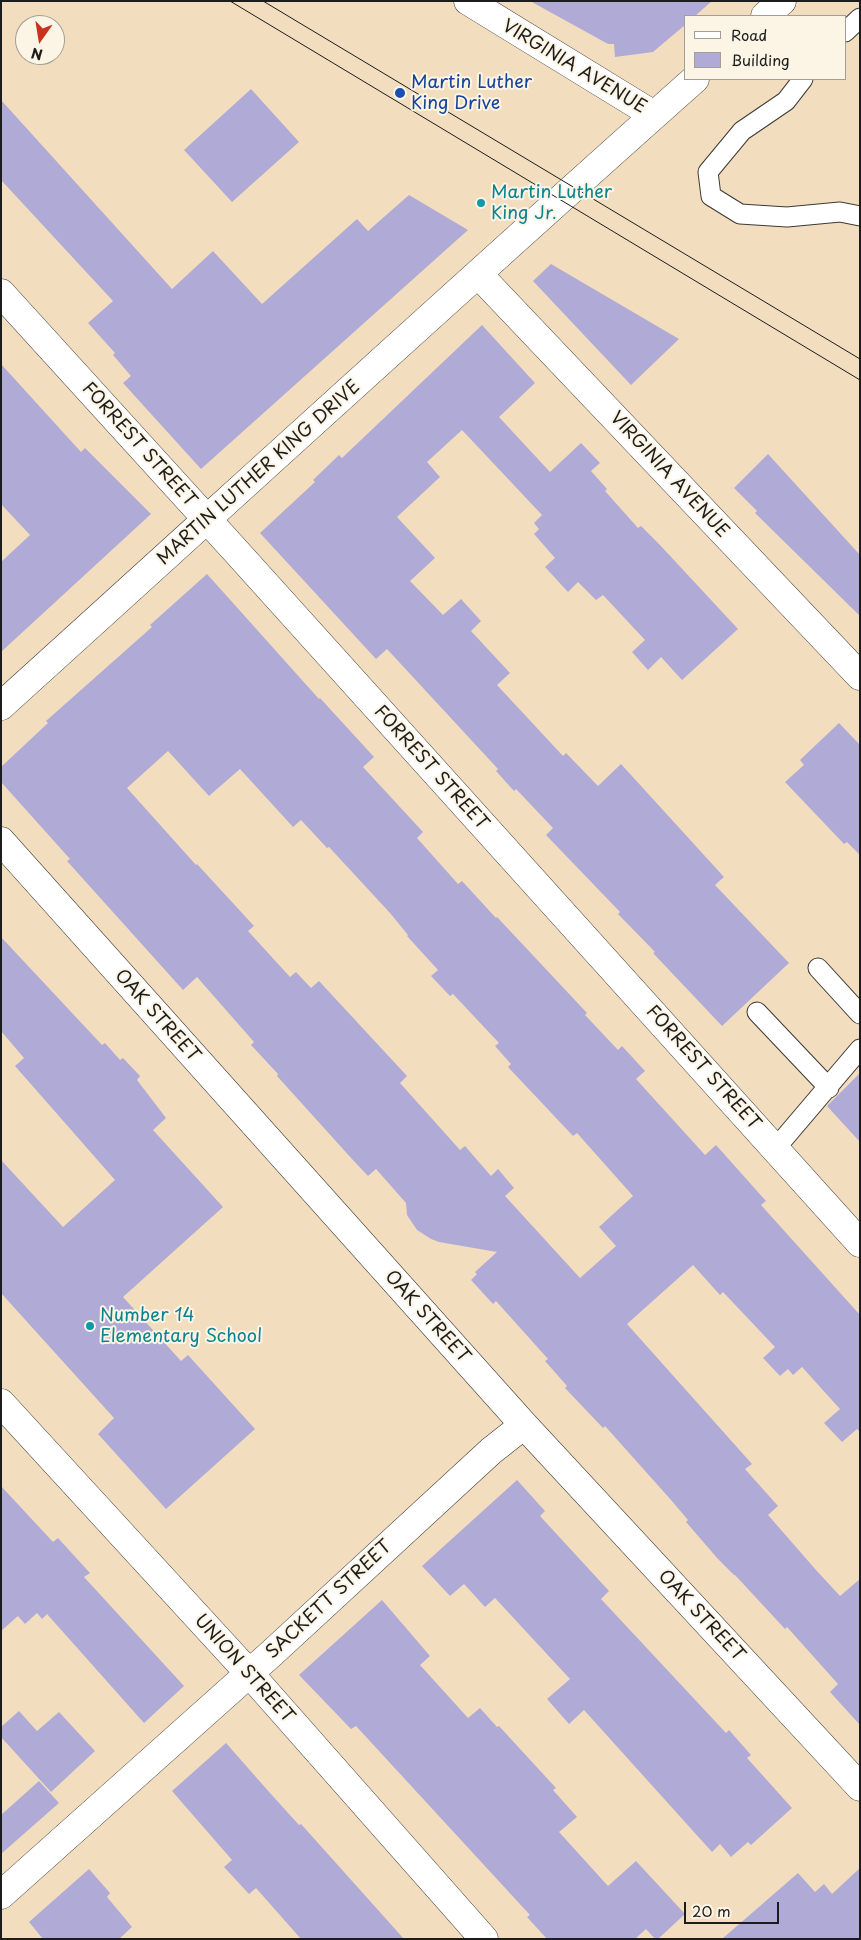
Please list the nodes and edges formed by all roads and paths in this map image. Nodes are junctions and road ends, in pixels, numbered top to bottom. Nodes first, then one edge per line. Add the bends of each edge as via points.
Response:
1 (468, 1) edge
2 (782, 1) edge
3 (766, 15) edge
4 (860, 18) edge
5 (846, 31) edge
6 (694, 80) edge
7 (802, 80) edge
8 (654, 116) junction
9 (860, 216) edge
10 (479, 275) junction
11 (1, 293) edge
12 (207, 520) junction
13 (860, 676) edge
14 (1, 706) edge
15 (1, 841) edge
16 (818, 968) dead end
17 (757, 1012) dead end
18 (860, 1014) edge
19 (860, 1049) edge
20 (829, 1088) junction
21 (775, 1149) junction
22 (860, 1243) edge
23 (1, 1403) edge
24 (524, 1425) junction
25 (249, 1673) junction
26 (860, 1788) edge
27 (1, 1895) edge
28 (484, 1939) edge

1 - 8 street, VIRGINIA AVENUE
2 - 3 street
4 - 5 lane
6 - 8 street, MARTIN LUTHER KING DRIVE
7 - 9 lane via 786,101 742,131 708,172 711,196 740,214 788,216 840,212
8 - 10 street, MARTIN LUTHER KING DRIVE via 572,187
10 - 12 street, MARTIN LUTHER KING DRIVE
10 - 13 street, VIRGINIA AVENUE
11 - 12 street, FORREST STREET
12 - 14 street, MARTIN LUTHER KING DRIVE
12 - 21 street, FORREST STREET
15 - 24 street, OAK STREET
16 - 18 lane
17 - 20 lane
19 - 20 lane
20 - 21 lane
21 - 22 street, FORREST STREET
23 - 25 street, UNION STREET
24 - 25 street, SACKETT STREET via 491,1451
24 - 26 street, OAK STREET
25 - 27 street, SACKETT STREET
25 - 28 street, UNION STREET

